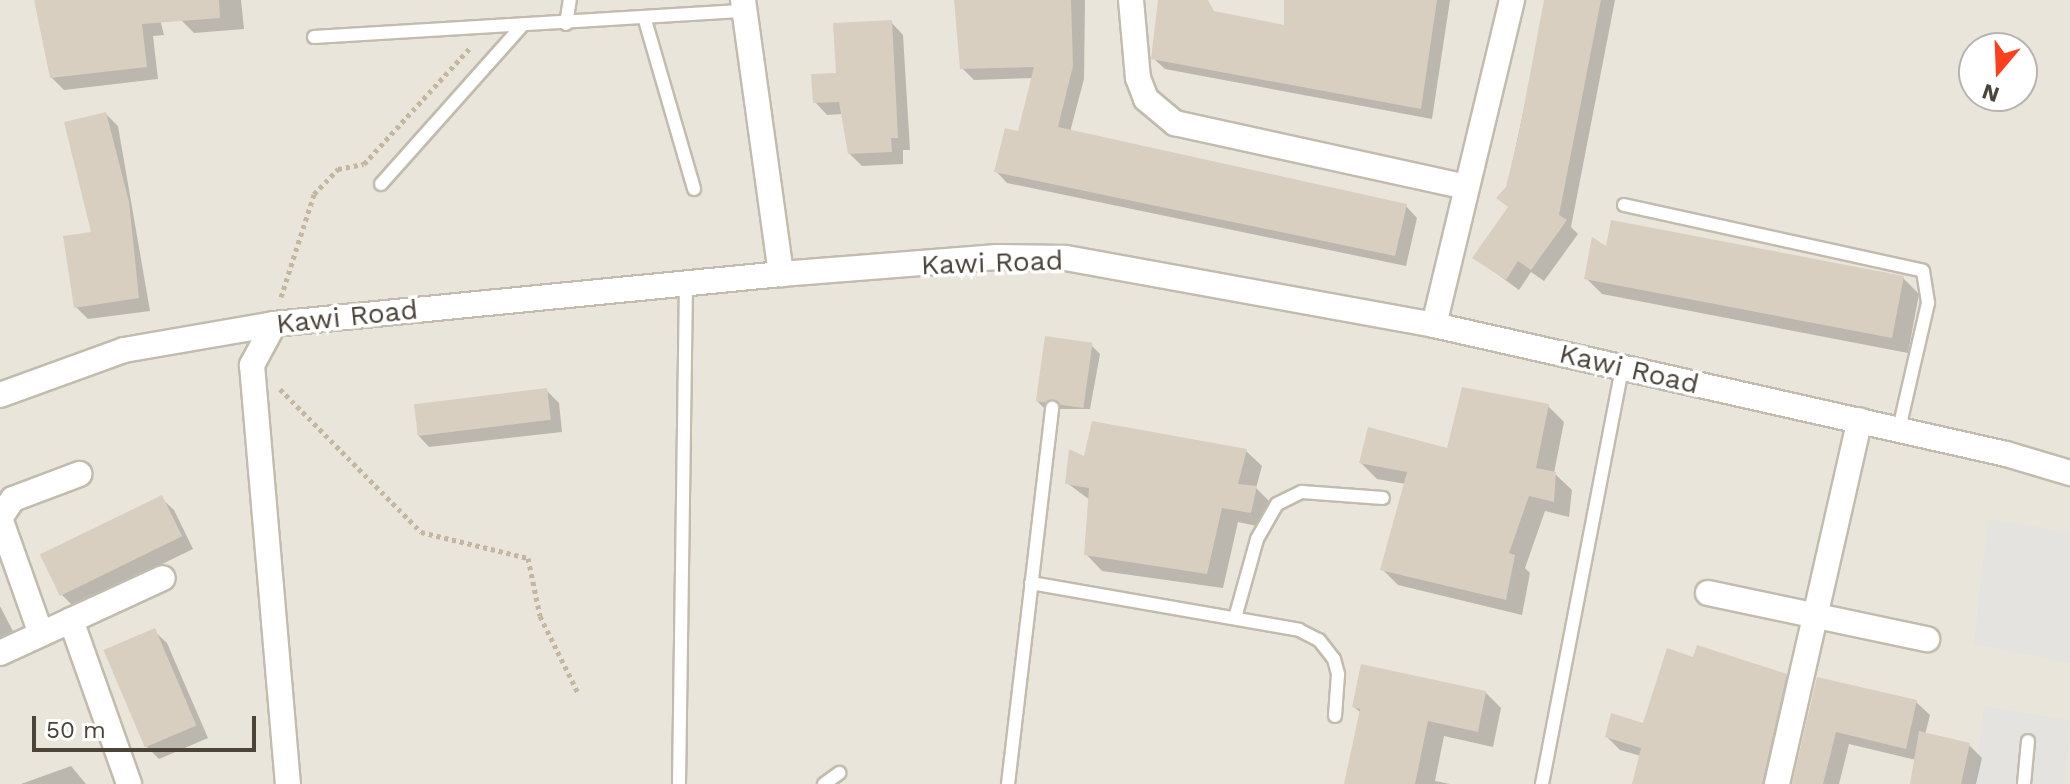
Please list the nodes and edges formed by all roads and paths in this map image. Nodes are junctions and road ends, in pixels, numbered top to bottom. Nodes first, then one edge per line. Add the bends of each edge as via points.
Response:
1 (570, 0) edge
2 (1131, 0) edge
3 (1512, 0) edge
4 (744, 6) edge
5 (645, 20) junction
6 (566, 24) junction
7 (521, 27) junction
8 (486, 29) junction
9 (314, 37) dead end
10 (381, 184) dead end
11 (1466, 187) junction
12 (694, 189) dead end
13 (1624, 205) dead end
14 (781, 274) junction
15 (686, 285) junction
16 (274, 324) junction
17 (1434, 325) junction
18 (252, 365) junction
19 (1622, 367) junction
20 (0, 395) edge
21 (1052, 408) dead end
22 (1860, 420) junction
23 (1899, 429) junction
24 (2070, 473) edge
25 (79, 474) dead end
26 (1383, 498) dead end
27 (163, 578) dead end
28 (1031, 583) junction
29 (1708, 593) dead end
30 (1815, 616) junction
31 (1235, 618) junction
32 (71, 620) junction
33 (41, 634) junction
34 (1927, 639) dead end
35 (0, 653) edge
36 (579, 695) dead end
37 (1335, 716) dead end
38 (2028, 741) dead end
39 (839, 773) dead end
40 (129, 784) edge
41 (288, 784) edge
42 (679, 784) edge
43 (824, 784) edge
44 (1008, 784) edge
45 (1542, 784) edge
46 (1777, 784) edge
47 (2024, 784) edge

1 - 6 lane
2 - 11 street via 1138,78 1146,99 1175,123
3 - 11 street
4 - 5 lane
4 - 14 street
5 - 6 lane
5 - 12 lane
6 - 7 lane
7 - 8 lane
7 - 10 lane
8 - 9 lane
8 - 16 path via 364,164 338,169 314,194
11 - 17 street
13 - 23 lane via 1923,271 1928,303
14 - 15 street, Kawi Road
14 - 17 street, Kawi Road via 997,257 1066,258
15 - 16 street, Kawi Road
15 - 42 lane
16 - 18 street
16 - 20 street, Kawi Road via 124,350
17 - 19 street, Kawi Road
18 - 36 path via 421,532 528,558 540,616
18 - 41 street
19 - 22 street, Kawi Road
19 - 45 lane
21 - 28 lane
22 - 23 street, Kawi Road
22 - 30 street
23 - 24 street, Kawi Road
25 - 33 street via 13,499 0,518
26 - 31 lane via 1302,492 1277,504 1257,539
27 - 32 street
28 - 31 lane
28 - 44 lane
29 - 30 street
30 - 34 street
30 - 46 street
31 - 37 lane via 1299,630 1319,640 1338,674
32 - 33 street
32 - 40 street
33 - 35 street
38 - 47 lane
39 - 43 lane

